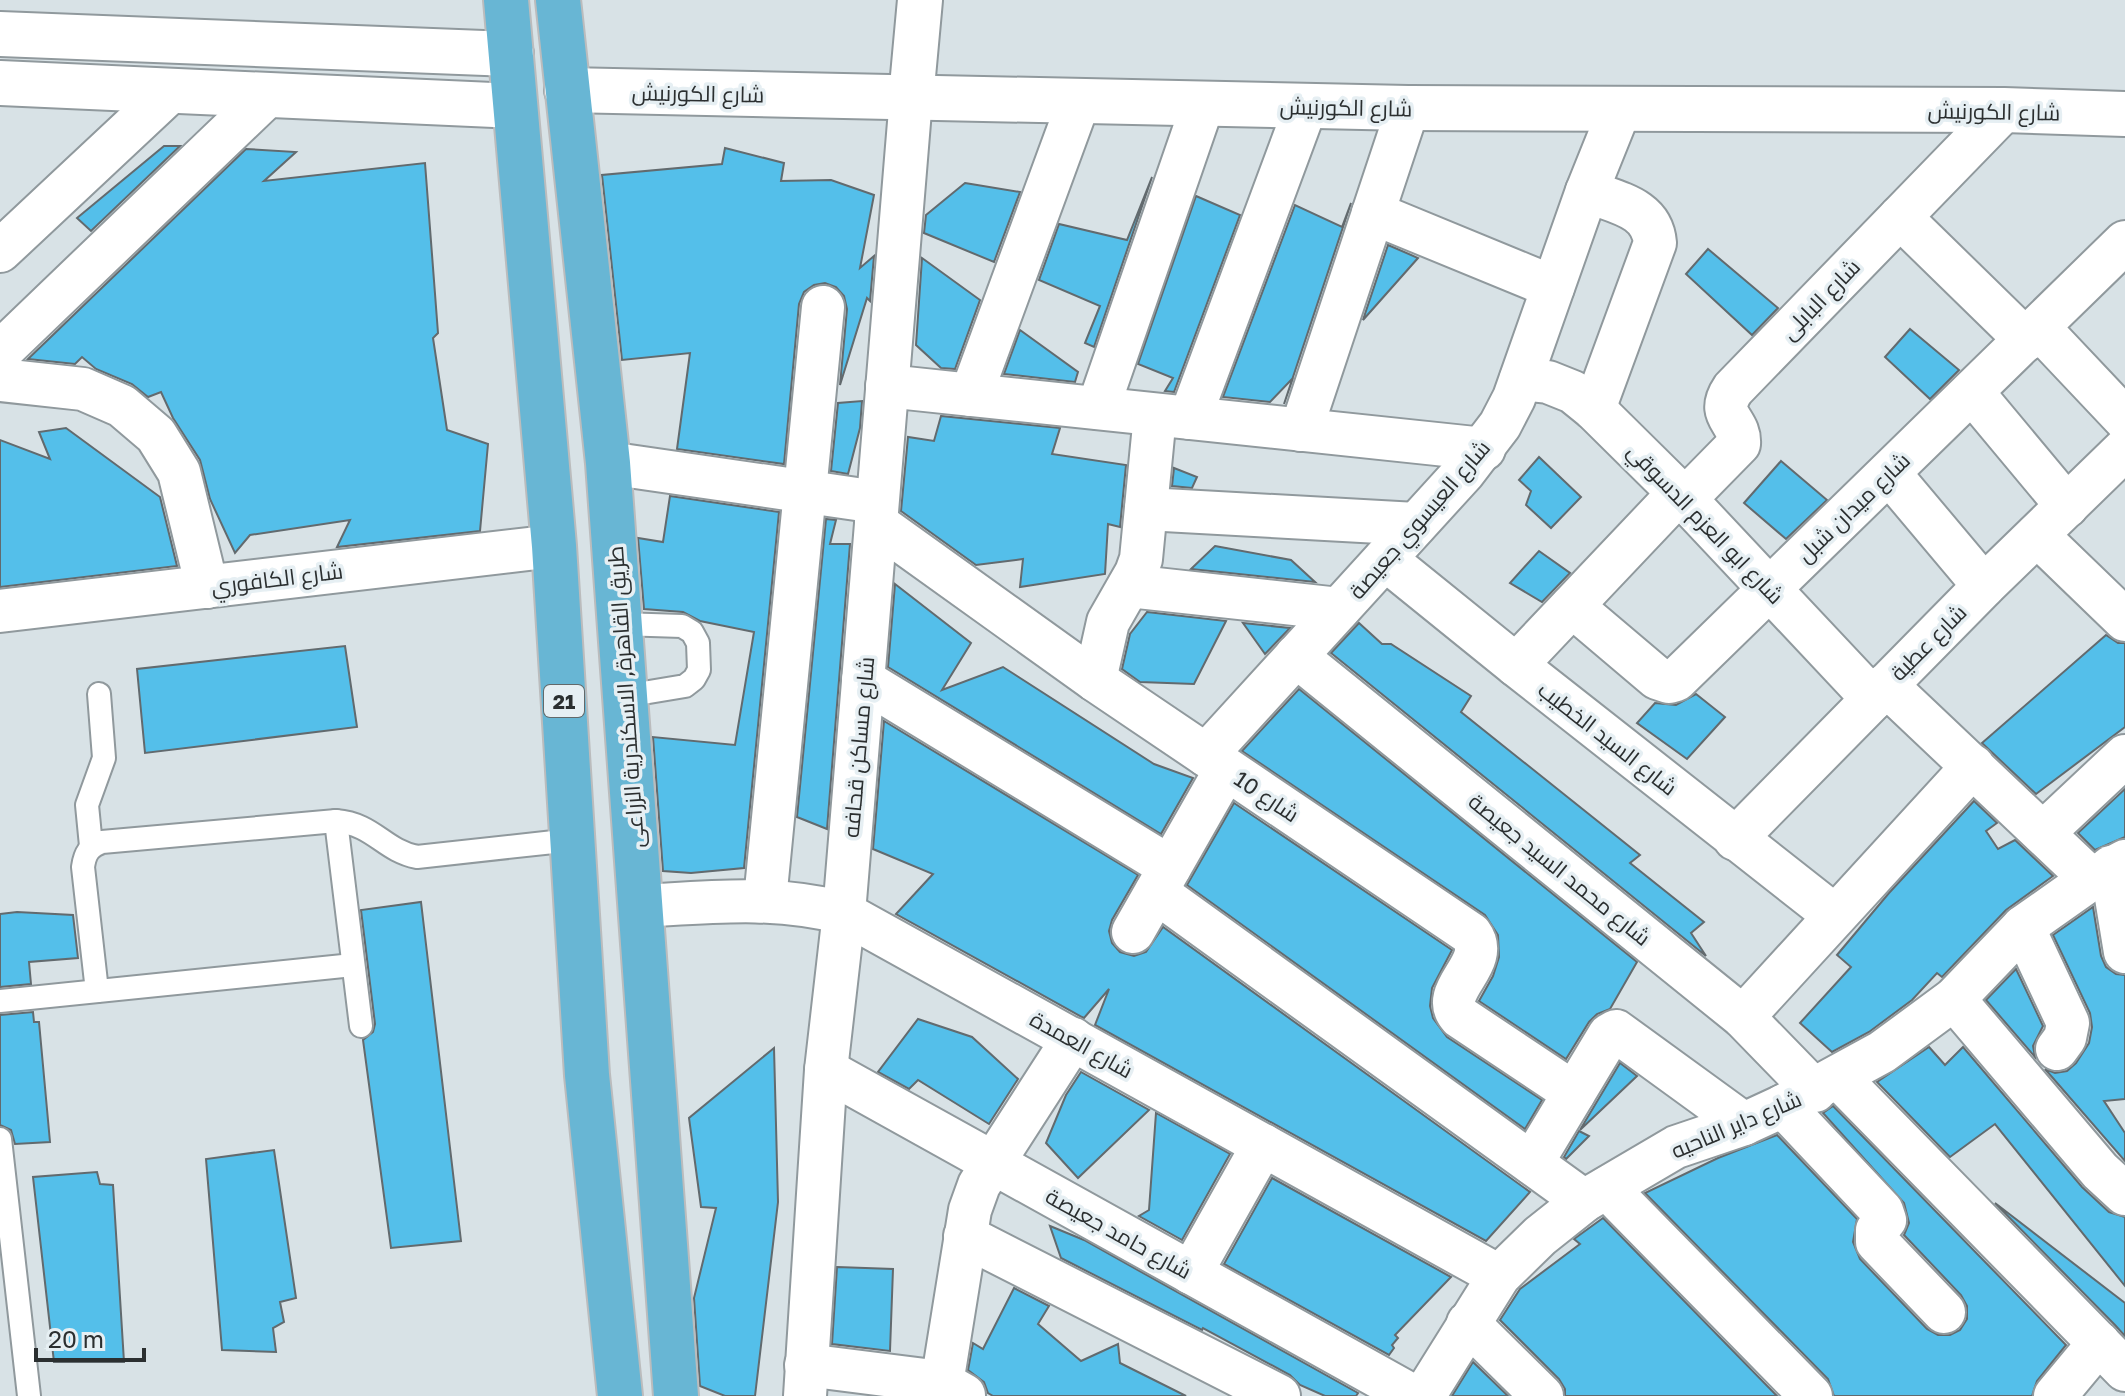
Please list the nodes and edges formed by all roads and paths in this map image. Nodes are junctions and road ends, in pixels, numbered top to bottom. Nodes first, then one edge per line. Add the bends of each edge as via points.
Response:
1 (920, 0) edge
2 (506, 3) edge
3 (559, 8) edge
4 (0, 34) edge
5 (511, 54) junction
6 (0, 83) edge
7 (172, 90) junction
8 (567, 90) junction
9 (268, 95) junction
10 (911, 98) junction
11 (1079, 101) junction
12 (1203, 104) junction
13 (515, 106) junction
14 (1306, 106) junction
15 (1408, 108) junction
16 (1620, 109) junction
17 (2004, 110) junction
18 (2125, 114) edge
19 (1587, 191) junction
20 (1373, 213) junction
21 (1900, 217) junction
22 (2125, 242) edge
23 (0, 251) edge
24 (1553, 287) junction
25 (823, 307) dead end
26 (2032, 334) junction
27 (0, 352) edge
28 (1521, 379) junction
29 (0, 380) edge
30 (887, 386) junction
31 (1972, 392) junction
32 (971, 395) junction
33 (1098, 408) junction
34 (1594, 409) junction
35 (1173, 416) junction
36 (2125, 419) edge
37 (1301, 430) junction
38 (1484, 449) junction
39 (2125, 449) edge
40 (608, 463) junction
41 (1889, 473) junction
42 (805, 492) junction
43 (1682, 496) junction
44 (2067, 506) junction
45 (1146, 509) junction
46 (877, 513) junction
47 (1416, 524) junction
48 (2037, 535) junction
49 (554, 546) junction
50 (1385, 559) junction
51 (1129, 586) junction
52 (1984, 586) junction
53 (207, 587) junction
54 (1769, 588) junction
55 (1572, 606) junction
56 (1339, 609) junction
57 (0, 611) edge
58 (2125, 620) edge
59 (620, 624) junction
60 (1296, 656) junction
61 (1516, 665) junction
62 (863, 680) junction
63 (1095, 680) junction
64 (1879, 692) junction
65 (99, 694) dead end
66 (625, 696) junction
67 (2125, 756) edge
68 (1216, 762) junction
69 (1973, 766) junction
70 (336, 821) junction
71 (2043, 833) junction
72 (1735, 839) junction
73 (572, 840) junction
74 (91, 846) junction
75 (2109, 869) edge
76 (1163, 879) junction
77 (765, 900) junction
78 (641, 906) junction
79 (844, 913) junction
80 (1834, 915) junction
81 (2023, 927) junction
82 (1133, 932) dead end
83 (2125, 952) edge
84 (353, 965) junction
85 (97, 991) junction
86 (1954, 999) junction
87 (0, 1001) edge
88 (1743, 1017) junction
89 (361, 1026) dead end
90 (1073, 1039) junction
91 (2057, 1049) dead end
92 (652, 1067) junction
93 (826, 1070) junction
94 (587, 1075) junction
95 (1812, 1091) junction
96 (1574, 1093) junction
97 (1744, 1124) junction
98 (0, 1139) edge
99 (1263, 1145) junction
100 (991, 1163) junction
101 (1532, 1163) junction
102 (2117, 1171) edge
103 (1595, 1194) junction
104 (965, 1236) junction
105 (1191, 1273) junction
106 (1499, 1276) junction
107 (668, 1298) junction
108 (610, 1305) junction
109 (1944, 1312) dead end
110 (1468, 1323) junction
111 (2112, 1357) edge
112 (806, 1380) edge
113 (949, 1391) edge
114 (29, 1396) edge
115 (620, 1396) edge
116 (676, 1396) edge
117 (1279, 1396) edge
118 (1413, 1396) edge
119 (1424, 1396) edge
120 (1542, 1396) edge
121 (1811, 1396) edge
122 (2055, 1396) edge

1 - 10 main road
2 - 5 highway, 21
3 - 8 highway, طريق القاهرة, الاسكندرية الزراعى
4 - 5 main road
5 - 13 highway, 21
6 - 7 main road
7 - 9 main road
7 - 23 street
8 - 10 main road, شارع الكورنيش
8 - 40 highway, طريق القاهرة, الاسكندرية الزراعى
9 - 13 main road
9 - 27 street
10 - 11 main road, شارع الكورنيش
10 - 30 street, شارع مساكن قحافه
11 - 12 main road, شارع الكورنيش
11 - 32 street
12 - 14 main road, شارع الكورنيش
12 - 33 street
13 - 49 highway, 21
14 - 15 main road, شارع الكورنيش
14 - 35 street
15 - 16 main road, شارع الكورنيش
15 - 20 street
16 - 17 main road, شارع الكورنيش
16 - 19 street, شارع العيسوي جعيصة
17 - 18 main road, شارع الكورنيش
17 - 21 street, شارع البابلى
19 - 24 street, شارع العيسوي جعيصة
19 - 34 street via 1646,218 1655,243
20 - 24 street
20 - 37 street
21 - 26 street
21 - 43 street, شارع البابلى via 1733,389 1725,409 1739,432 1739,444
22 - 26 street, شارع ميدان شبل
24 - 28 street, شارع العيسوي جعيصة
25 - 42 street
26 - 31 street, شارع ميدان شبل
26 - 36 street
28 - 34 street, شارع ابو العزم الدسوقي via 1573,392
28 - 38 street, شارع العيسوي جعيصة
29 - 53 street via 83,389 122,406 156,435 179,472
30 - 32 street
30 - 46 street, شارع مساكن قحافه
31 - 41 street, شارع ميدان شبل
31 - 44 street
32 - 33 street
33 - 35 street
34 - 43 street, شارع ابو العزم الدسوقي
35 - 37 street
35 - 45 street
37 - 38 street
38 - 47 street, شارع العيسوي جعيصة
39 - 44 street, شارع عطية
40 - 42 street
40 - 59 highway, طريق القاهرة, الاسكندرية الزراعى
41 - 52 street
41 - 54 street, شارع ميدان شبل
42 - 46 street
42 - 77 street
43 - 54 street, شارع ابو العزم الدسوقي
43 - 55 street
44 - 48 street, شارع عطية
45 - 47 street
45 - 51 street via 1141,559
46 - 62 street, شارع مساكن قحافه
46 - 63 street, شارع 10
47 - 50 street, شارع العيسوي جعيصة
48 - 52 street, شارع عطية
48 - 58 street
49 - 53 street, شارع الكافوري
49 - 73 highway, 21
50 - 56 street, شارع العيسوي جعيصة
50 - 61 street, شارع السيد الخطيب
51 - 56 street
51 - 63 street via 1108,622
52 - 64 street, شارع عطية
53 - 57 street, شارع الكافوري
54 - 55 street, شارع ميدان شبل via 1669,682 1657,678
54 - 64 street, شارع ابو العزم الدسوقي
55 - 61 street
56 - 60 street, شارع العيسوي جعيصة
59 - 66 highway, طريق القاهرة, الاسكندرية الزراعى
59 - 66 lane via 682,626 698,643 699,670 685,686
60 - 68 street, شارع العيسوي جعيصة
60 - 88 street, شارع محمد السيد جعيصة
61 - 72 street, شارع السيد الخطيب
62 - 76 street
62 - 79 street, شارع مساكن قحافه
63 - 68 street, شارع 10
64 - 69 street, شارع ابو العزم الدسوقي
64 - 72 street, شارع عطية
65 - 74 lane via 104,758 87,805
66 - 78 highway, طريق القاهرة, الاسكندرية الزراعى
67 - 71 street
68 - 76 street, شارع العيسوي جعيصة
68 - 96 street, شارع 10 via 1471,934 1478,950 1452,1002 1454,1010
69 - 71 street, شارع ابو العزم الدسوقي
69 - 80 street
70 - 73 lane via 362,826 394,849 417,857
70 - 74 lane
70 - 84 lane
71 - 75 street, شارع ابو العزم الدسوقي
72 - 80 street, شارع السيد الخطيب
73 - 94 highway, 21
74 - 85 lane via 83,867
75 - 81 street, شارع داير الناحيه
75 - 83 street
76 - 82 street, شارع العيسوي جعيصة
76 - 101 street
77 - 78 street, شارع العمدة
77 - 79 street, شارع العمدة
78 - 92 highway, طريق القاهرة, الاسكندرية الزراعى
79 - 90 street, شارع العمدة
79 - 93 street, شارع مساكن قحافه
80 - 88 street
81 - 86 street, شارع داير الناحيه
81 - 91 street via 2068,1023
84 - 85 lane
84 - 89 lane
85 - 87 lane
86 - 95 street, شارع داير الناحيه via 1882,1052
86 - 102 street
88 - 95 street, شارع محمد السيد جعيصة
90 - 99 street, شارع العمدة
90 - 100 street
92 - 94 highway via 621,1085 603,1084
92 - 107 highway, طريق القاهرة, الاسكندرية الزراعى
93 - 100 street, شارع حامد جعيصة
93 - 112 street, شارع مساكن قحافه
94 - 108 highway, 21
95 - 97 street, شارع داير الناحيه
95 - 109 street via 1882,1211 1885,1220 1877,1230 1877,1242
95 - 111 street
96 - 97 street via 1616,1031
96 - 101 street
97 - 103 street, شارع داير الناحيه via 1676,1147
98 - 114 lane
99 - 105 street
99 - 106 street, شارع العمدة
100 - 104 street via 970,1210
100 - 105 street, شارع حامد جعيصة
101 - 103 street
103 - 106 street, شارع داير الناحيه
103 - 121 street
104 - 113 street
104 - 117 street
105 - 118 street, شارع حامد جعيصة
106 - 110 street, شارع داير الناحيه
107 - 108 highway via 638,1288
107 - 116 highway, طريق القاهرة, الاسكندرية الزراعى
108 - 115 highway, 21
110 - 119 street, شارع داير الناحيه
110 - 120 street
111 - 122 street
112 - 113 street

